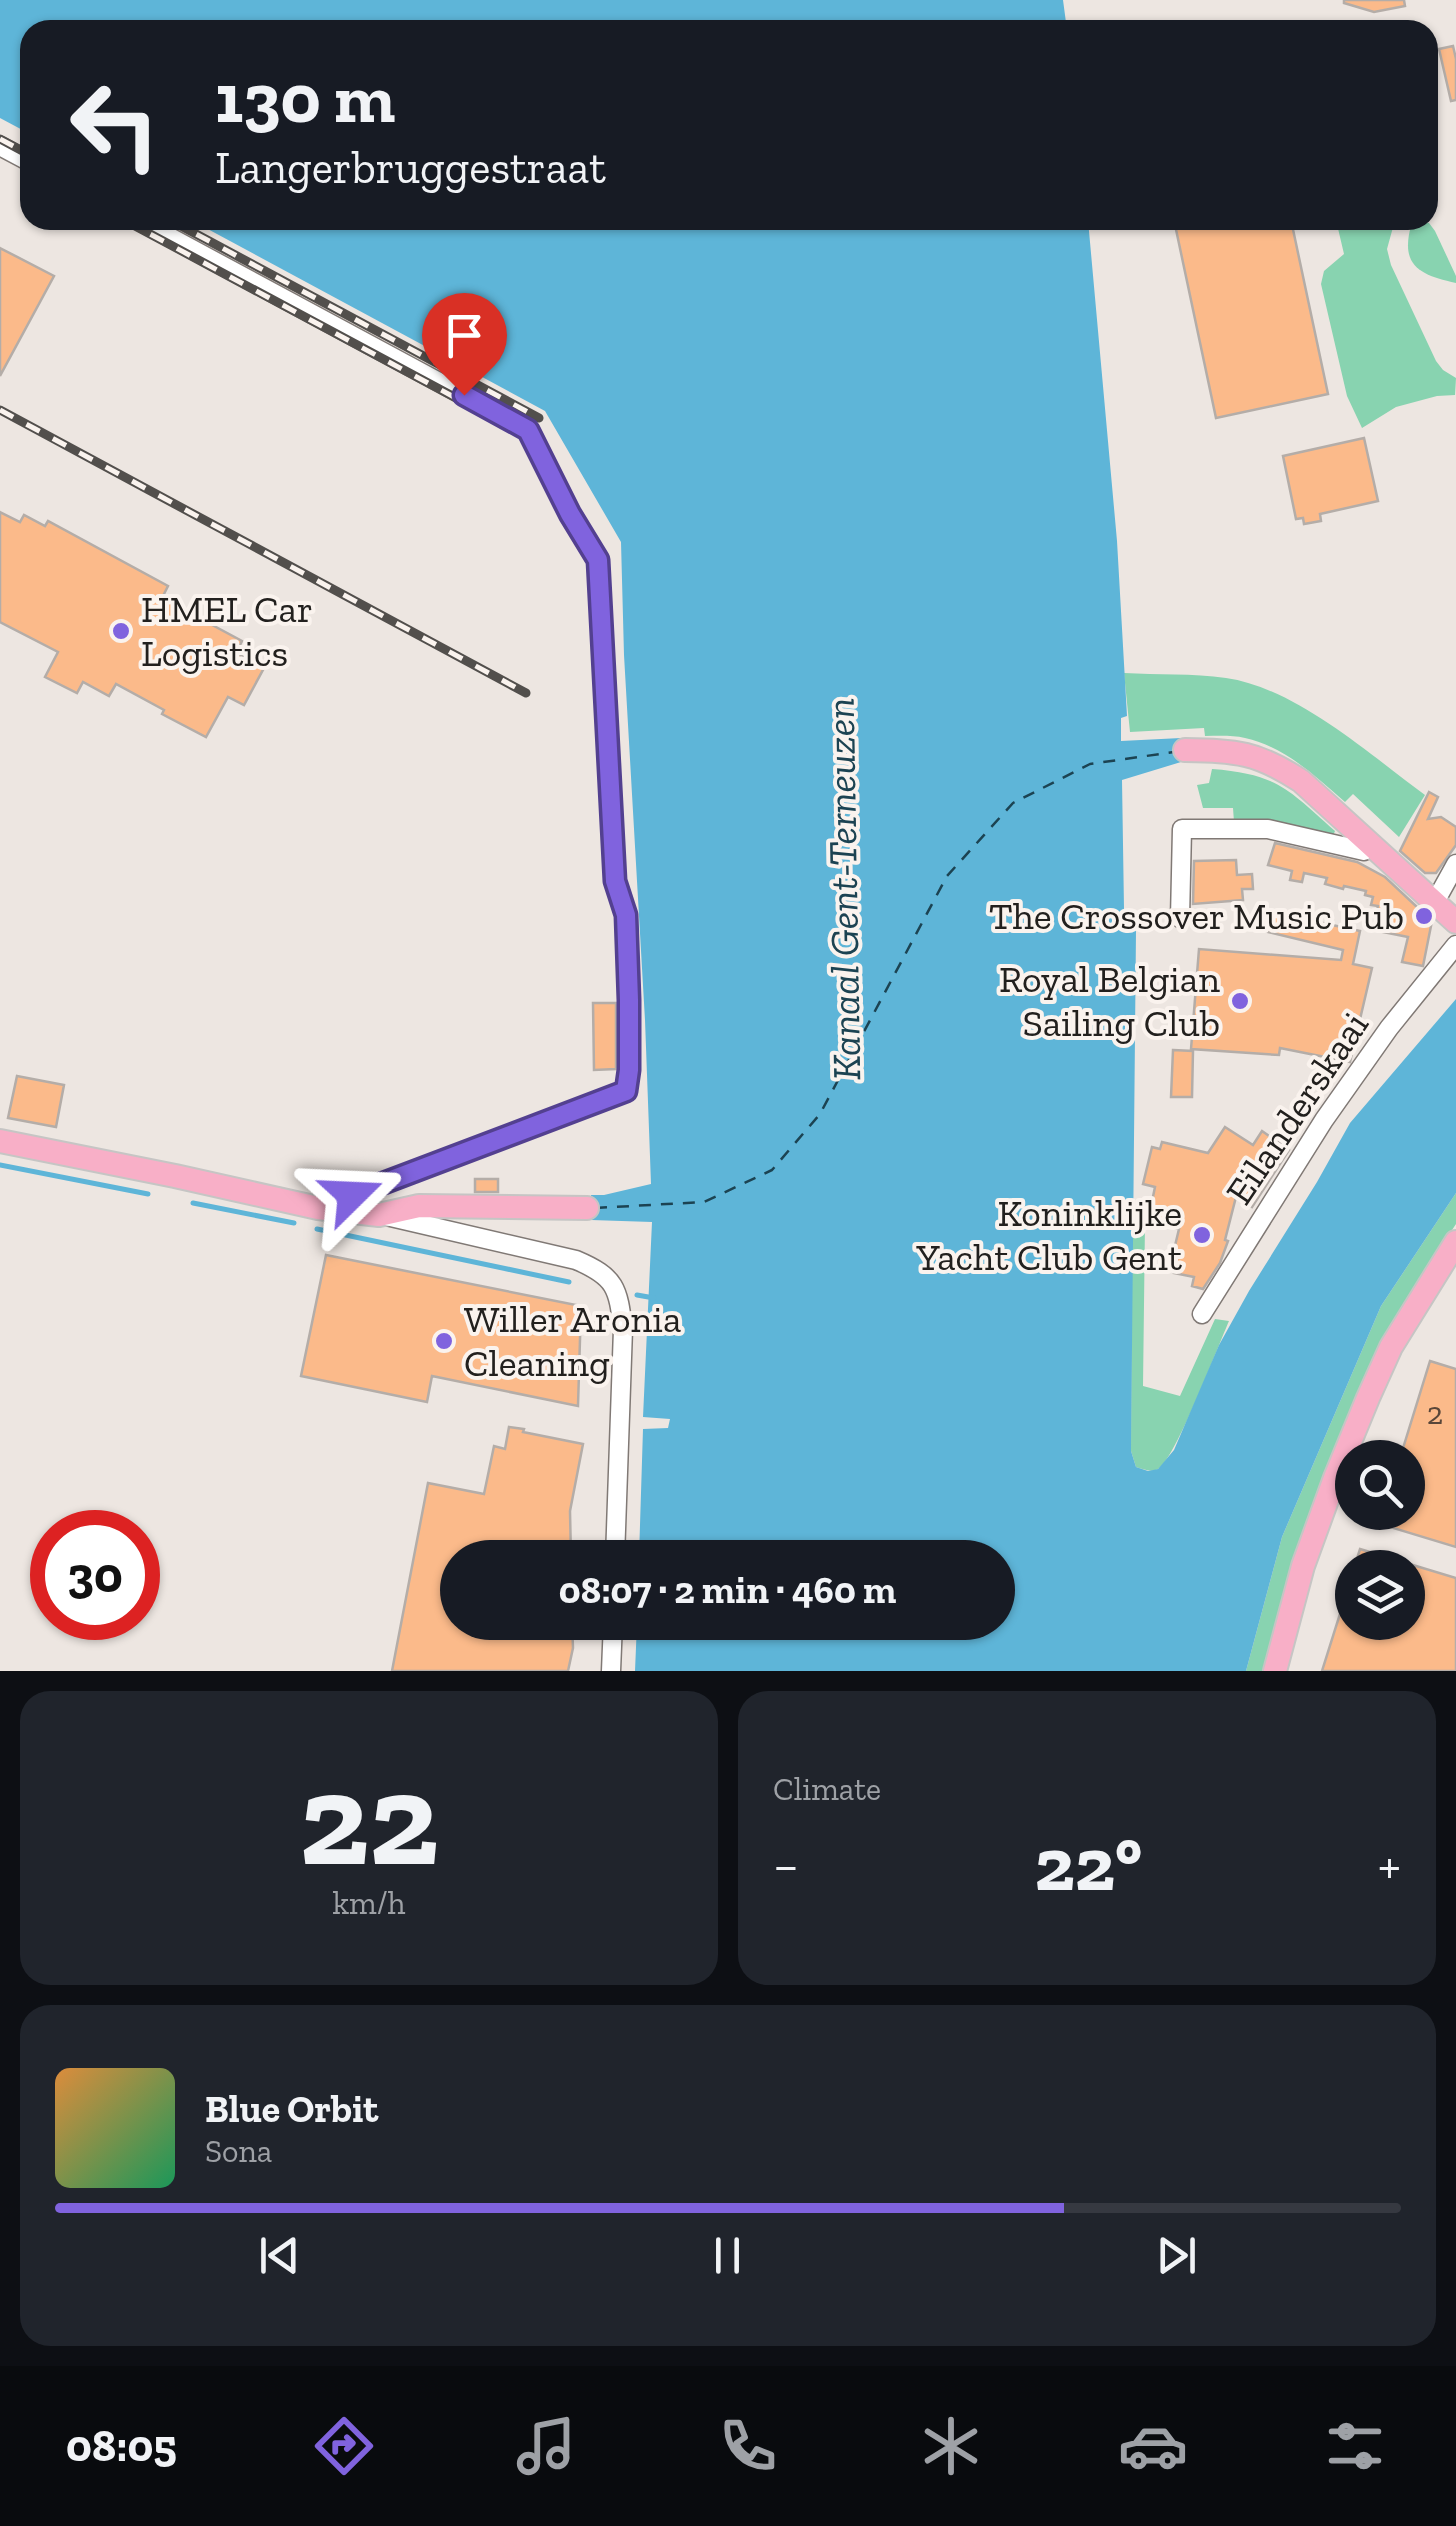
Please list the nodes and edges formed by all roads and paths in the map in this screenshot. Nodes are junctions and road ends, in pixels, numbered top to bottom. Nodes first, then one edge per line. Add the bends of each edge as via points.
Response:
1 (157, 230) edge
2 (1186, 750) dead end
3 (1370, 844) junction
4 (1456, 864) edge
5 (1435, 902) junction
6 (1180, 918) dead end
7 (1456, 922) edge
8 (1456, 946) edge
9 (0, 1141) edge
10 (318, 1208) junction
11 (587, 1208) dead end
12 (379, 1214) junction
13 (1456, 1242) edge
14 (1202, 1314) dead end
15 (616, 1540) edge
16 (612, 1640) edge
17 (611, 1671) edge
18 (1276, 1671) edge

1 - 10 street via 528,430 598,560 615,881 626,915 626,1091
2 - 3 main road via 1252,755 1280,767
3 - 5 main road
3 - 6 street via 1364,851 1268,830 1182,830
4 - 5 street
5 - 7 main road
8 - 14 street, Eilanderskaai via 1324,1120
9 - 10 main road
10 - 12 main road
11 - 12 main road via 419,1206
12 - 15 street via 576,1260 600,1270 620,1296
13 - 18 main road via 1391,1347 1334,1478
16 - 17 street

